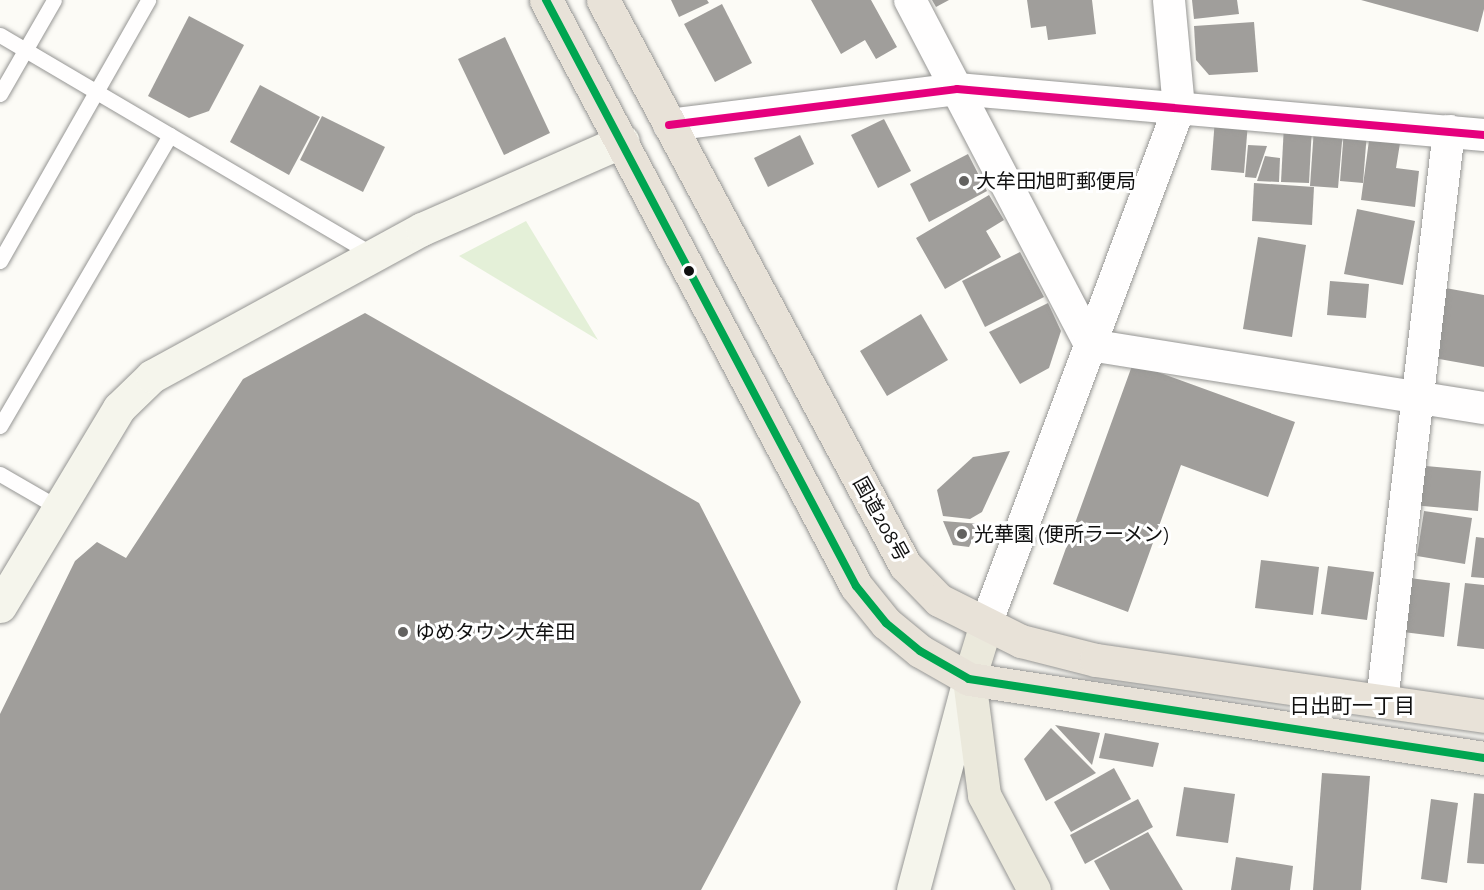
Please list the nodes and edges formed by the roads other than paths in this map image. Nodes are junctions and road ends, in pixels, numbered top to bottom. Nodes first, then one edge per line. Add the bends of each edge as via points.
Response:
1 (54, 0) edge
2 (148, 0) edge
3 (546, 0) edge
4 (603, 0) edge
5 (910, 0) edge
6 (1169, 0) edge
7 (0, 35) edge
8 (25, 50) junction
9 (957, 89) junction
10 (96, 92) junction
11 (0, 94) edge
12 (1179, 108) junction
13 (669, 125) junction
14 (1449, 131) junction
15 (170, 135) junction
16 (1484, 135) edge
17 (622, 141) junction
18 (374, 255) junction
19 (0, 261) edge
20 (1090, 345) junction
21 (1419, 396) junction
22 (1484, 408) edge
23 (0, 426) edge
24 (0, 474) edge
25 (57, 507) junction
26 (0, 606) edge
27 (986, 624) junction
28 (969, 679) junction
29 (1382, 701) junction
30 (1484, 716) edge
31 (1484, 758) edge
32 (913, 890) edge
33 (1034, 890) edge

1 - 8 lane
2 - 10 lane
3 - 17 highway
4 - 13 highway, 国道208号
5 - 9 street
6 - 12 street
7 - 8 lane
8 - 10 lane
8 - 11 lane
9 - 12 street
9 - 13 street
9 - 20 street
10 - 15 lane
10 - 19 lane
12 - 14 street
12 - 20 street
13 - 27 highway, 国道208号 via 905,565 939,600
14 - 16 street
14 - 21 street
15 - 18 lane
15 - 23 lane
17 - 18 street via 422,229
17 - 28 highway via 856,586 886,623 920,651
18 - 25 street via 152,376 119,408
20 - 21 street
20 - 27 street
21 - 22 street
21 - 29 street
24 - 25 lane
25 - 26 street
27 - 28 main road
27 - 29 highway, 国道208号 via 1021,641 1096,660
28 - 31 highway
28 - 32 street
28 - 33 main road via 984,795
29 - 30 highway, 国道208号

